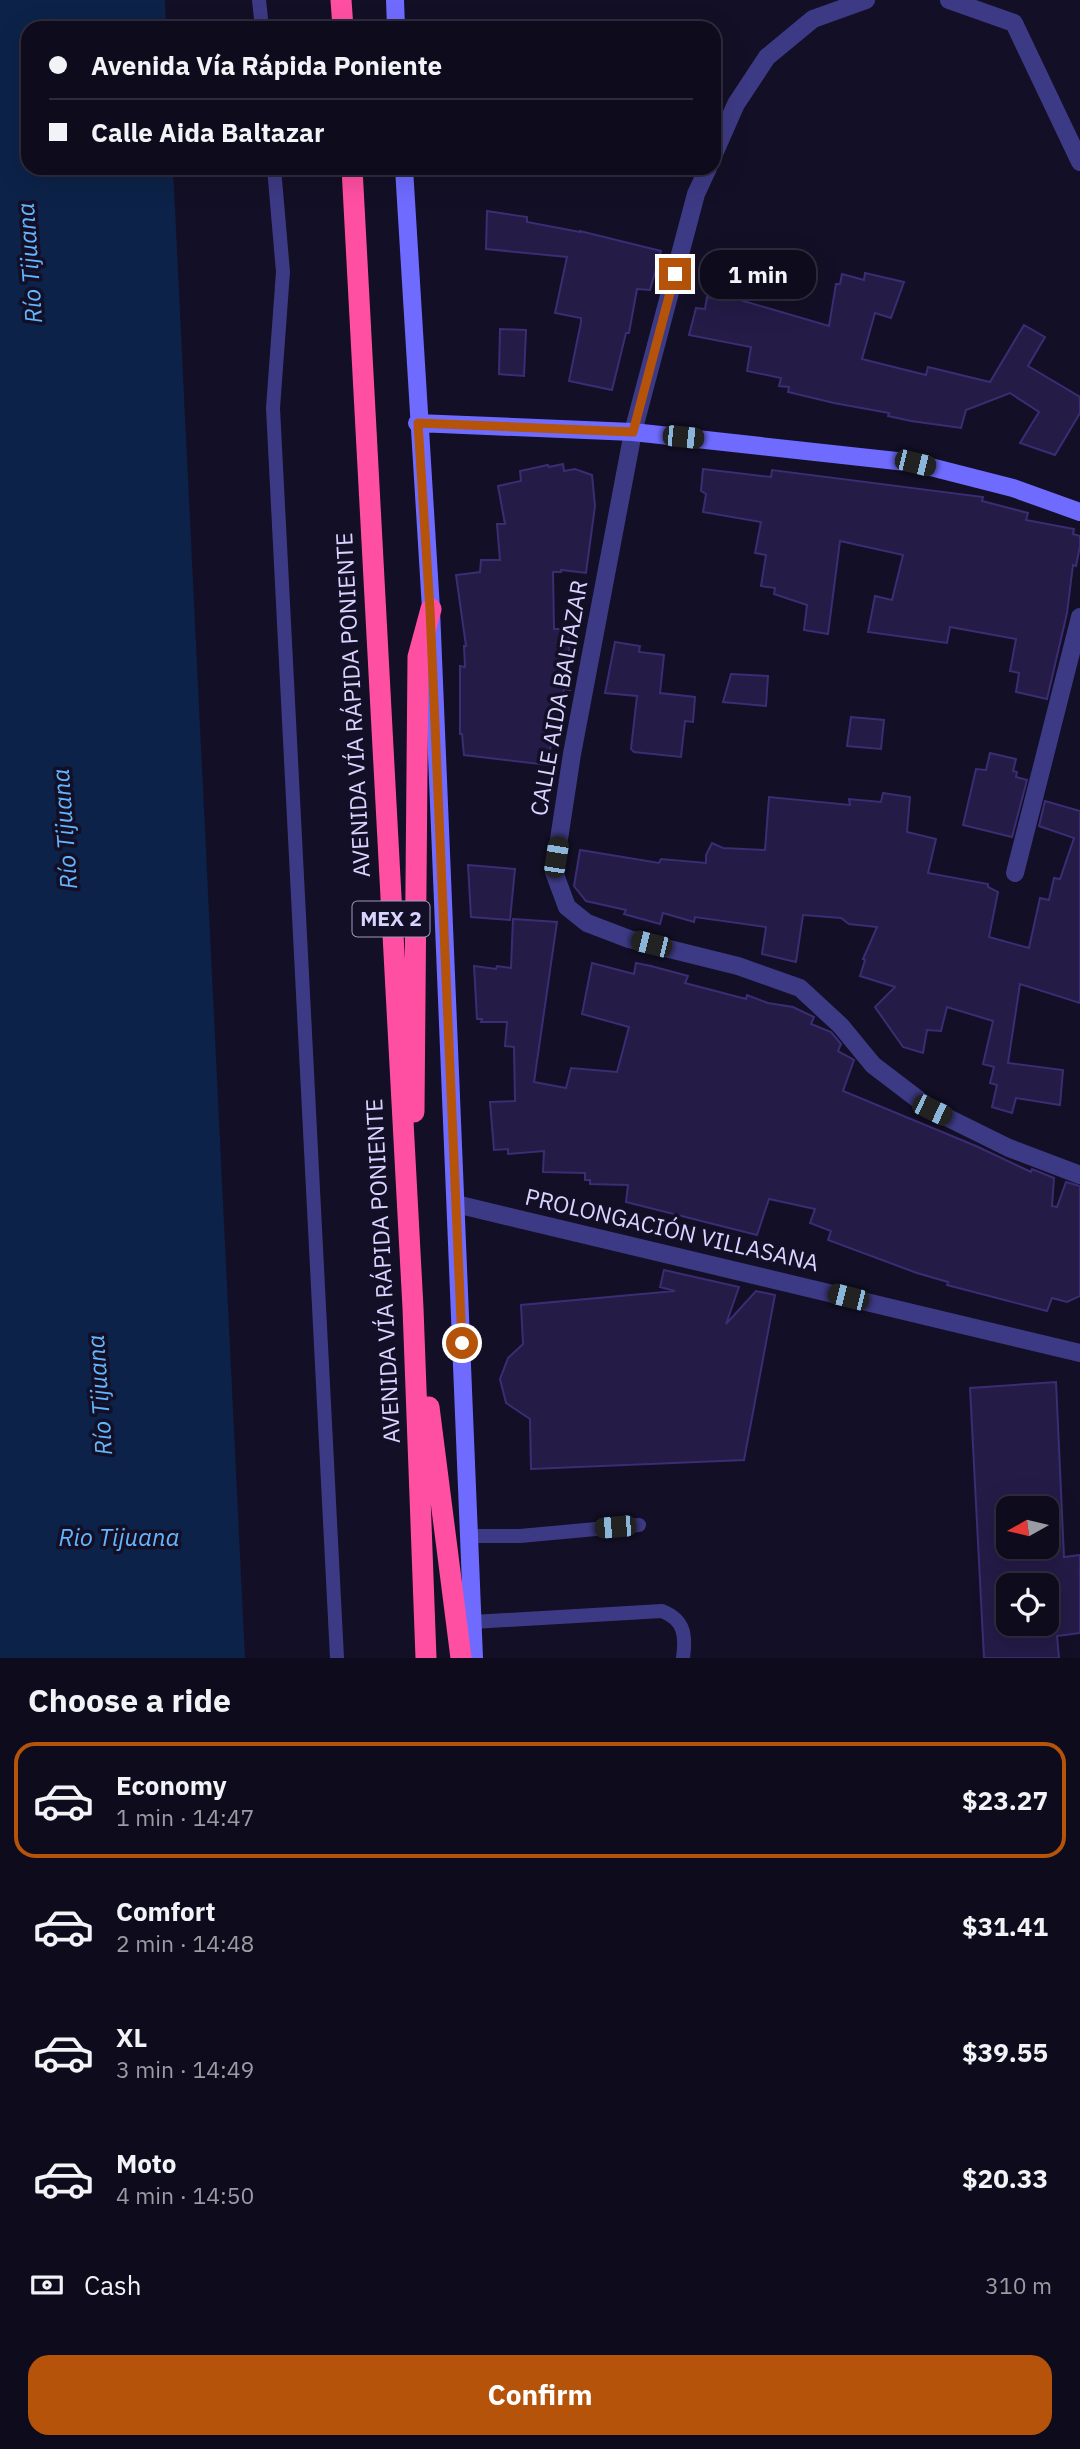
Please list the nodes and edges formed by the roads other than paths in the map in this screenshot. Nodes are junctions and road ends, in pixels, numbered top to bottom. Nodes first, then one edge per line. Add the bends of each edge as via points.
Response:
1 (259, 0) edge
2 (341, 0) edge
3 (395, 0) edge
4 (866, 0) edge
5 (949, 0) edge
6 (261, 21) edge
7 (342, 21) edge
8 (396, 21) edge
9 (721, 138) edge
10 (1080, 162) edge
11 (275, 175) edge
12 (352, 175) edge
13 (404, 175) edge
14 (705, 175) edge
15 (418, 423) junction
16 (633, 432) junction
17 (1080, 512) edge
18 (430, 610) junction
19 (1080, 617) edge
20 (1015, 873) dead end
21 (1080, 1175) edge
22 (406, 1200) junction
23 (456, 1204) junction
24 (413, 1308) junction
25 (1080, 1353) edge
26 (639, 1525) dead end
27 (470, 1536) junction
28 (473, 1622) junction
29 (337, 1658) edge
30 (426, 1658) edge
31 (461, 1658) edge
32 (474, 1658) edge
33 (683, 1658) edge

1 - 6 lane
2 - 7 highway
3 - 8 main road
4 - 9 street via 813,19 767,57 736,104
5 - 10 street via 1014,23
11 - 29 lane via 283,272 273,408
12 - 22 highway, AVENIDA VÍA RÁPIDA PONIENTE / MEX 2
13 - 15 main road
14 - 16 street, CALLE AIDA BALTAZAR
15 - 16 main road
15 - 18 main road
16 - 17 main road via 915,463 1013,488
16 - 21 street, CALLE AIDA BALTAZAR via 554,872 567,907 587,923 629,939 738,966 800,988 841,1026 873,1065 932,1110 1009,1148
18 - 22 highway via 418,657 414,1155
18 - 23 main road
19 - 20 street
22 - 24 highway, AVENIDA VÍA RÁPIDA PONIENTE / MEX 2
23 - 25 street, PROLONGACIÓN VILLASANA
23 - 27 main road
24 - 30 highway, AVENIDA VÍA RÁPIDA PONIENTE / MEX 2
24 - 31 highway
26 - 27 lane
27 - 28 main road
28 - 32 main road
28 - 33 lane via 662,1611 674,1616 681,1627

